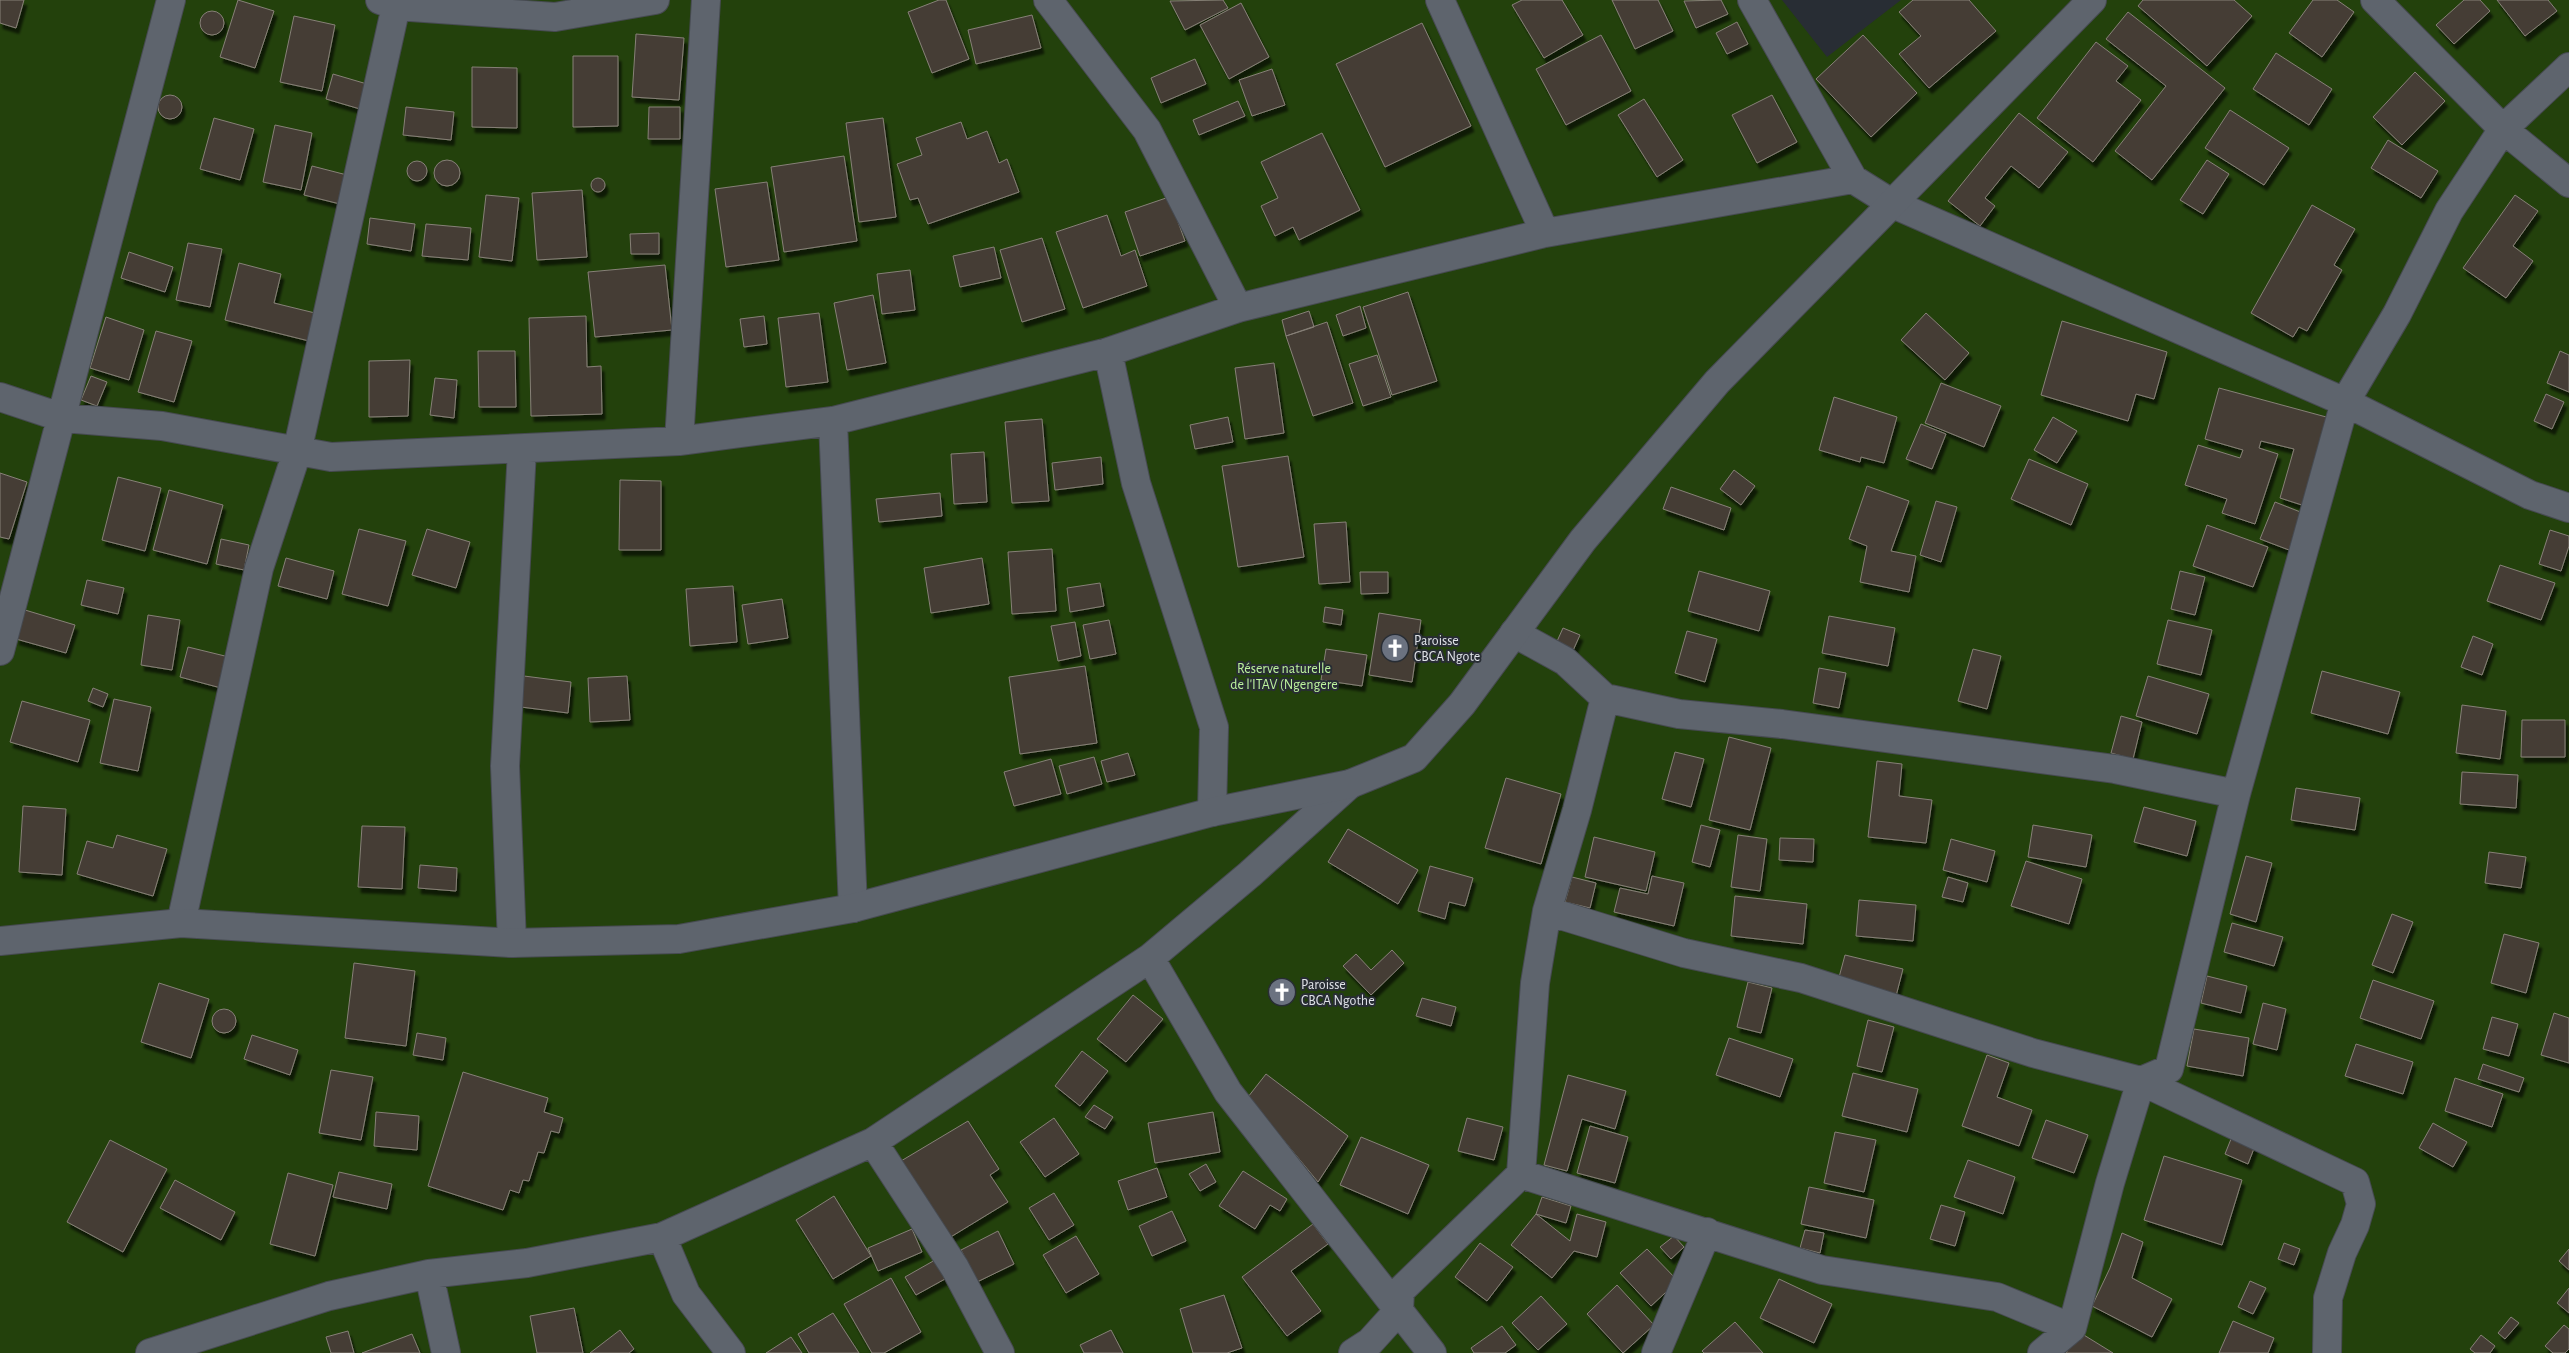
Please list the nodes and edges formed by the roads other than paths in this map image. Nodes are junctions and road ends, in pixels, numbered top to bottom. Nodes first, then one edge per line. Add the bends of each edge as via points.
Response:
1 (172, 0) edge
2 (655, 0) edge
3 (706, 0) edge
4 (1048, 0) edge
5 (1440, 0) edge
6 (1752, 0) edge
7 (2092, 0) edge
8 (2375, 0) edge
9 (388, 3) edge
10 (2569, 67) edge
11 (2503, 129) junction
12 (1853, 179) junction
13 (2569, 183) edge
14 (1893, 204) junction
15 (1545, 232) junction
16 (1238, 308) junction
17 (1108, 352) junction
18 (0, 397) edge
19 (2345, 402) junction
20 (63, 418) junction
21 (833, 421) junction
22 (679, 440) junction
23 (522, 450) junction
24 (297, 452) junction
25 (2569, 508) edge
26 (1514, 633) junction
27 (0, 651) edge
28 (1605, 698) junction
29 (1350, 784) junction
30 (2236, 794) junction
31 (1212, 812) junction
32 (853, 908) junction
33 (1547, 911) junction
34 (181, 923) junction
35 (0, 941) edge
36 (512, 943) junction
37 (1150, 958) junction
38 (2140, 1081) junction
39 (873, 1142) junction
40 (1521, 1174) junction
41 (1707, 1232) junction
42 (662, 1237) junction
43 (429, 1274) junction
44 (1399, 1310) junction
45 (2072, 1328) junction
46 (150, 1353) edge
47 (446, 1353) edge
48 (731, 1353) edge
49 (1000, 1353) edge
50 (1353, 1353) edge
51 (1432, 1353) edge
52 (1656, 1353) edge
53 (2042, 1353) edge
54 (2327, 1353) edge

1 - 20 street
2 - 9 street via 555,17
3 - 22 street
4 - 16 street via 1146,130
5 - 15 street
6 - 12 street
7 - 14 street
8 - 11 street
9 - 24 street
10 - 11 street
11 - 13 street
11 - 19 street via 2449,211 2397,314
12 - 14 street
12 - 15 street
14 - 19 street
14 - 26 street via 1717,382 1583,540
15 - 16 street
16 - 17 street
17 - 21 street
17 - 31 street via 1136,483 1214,727
18 - 20 street
19 - 25 street via 2530,495
19 - 30 street
20 - 24 street via 162,426
20 - 27 street
21 - 22 street
21 - 32 street
22 - 23 street
23 - 24 street via 331,457
23 - 36 street via 505,766
24 - 34 street via 259,568
26 - 28 street via 1565,661
26 - 29 street via 1462,704 1414,758
28 - 30 street via 1679,714 1782,724 2115,769
28 - 33 street via 1578,810
29 - 31 street
29 - 37 street
30 - 38 street via 2169,1069
31 - 32 street
32 - 36 street via 679,938
33 - 38 street via 1684,953 1801,978 2033,1053
33 - 40 street via 1535,983
34 - 35 street
34 - 36 street
37 - 39 street
37 - 44 street via 1228,1092
38 - 45 street
38 - 54 street via 2355,1182 2361,1204 2328,1298
39 - 42 street
39 - 49 street via 955,1268
40 - 41 street
40 - 44 street via 1400,1291
41 - 45 street via 1822,1270 1998,1297
41 - 52 street
42 - 43 street via 527,1263
42 - 48 street via 686,1294
43 - 46 street via 328,1296
43 - 47 street
44 - 50 street via 1370,1342
44 - 51 street
45 - 53 street

